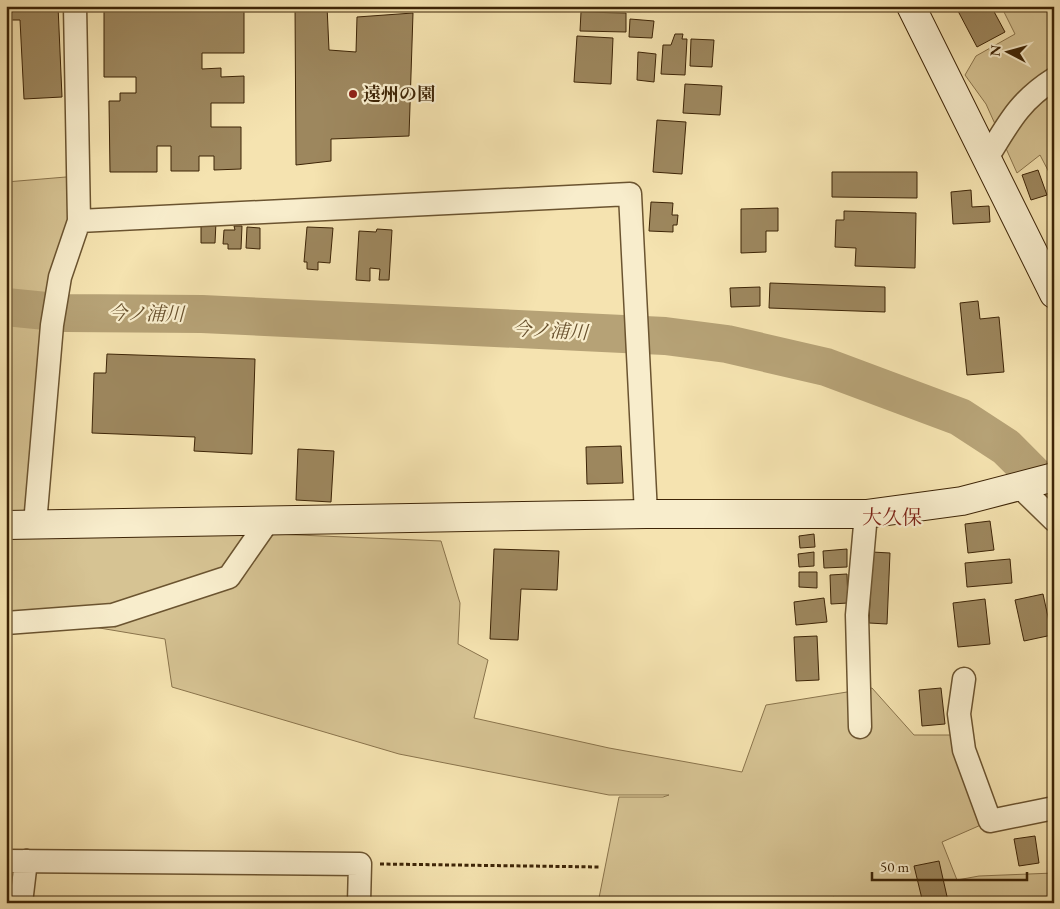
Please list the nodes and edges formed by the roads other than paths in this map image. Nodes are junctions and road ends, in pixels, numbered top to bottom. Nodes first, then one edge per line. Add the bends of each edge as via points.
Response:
1 (75, 6) edge
2 (911, 6) edge
3 (1054, 79) edge
4 (987, 158) junction
5 (79, 221) junction
6 (1054, 294) edge
7 (1054, 477) edge
8 (1020, 487) junction
9 (646, 514) junction
10 (866, 514) junction
11 (1054, 520) edge
12 (268, 521) junction
13 (35, 524) junction
14 (6, 525) edge
15 (6, 623) edge
16 (964, 679) dead end
17 (860, 727) dead end
18 (1054, 808) edge
19 (16, 861) edge
20 (21, 903) edge
21 (359, 903) edge

1 - 5 street
2 - 4 street
3 - 4 street via 1033,92 1016,111
4 - 6 street
5 - 9 street via 630,194
5 - 13 street via 60,277 52,325
7 - 8 street
8 - 10 street via 925,508
8 - 11 street
9 - 10 street
9 - 12 street
10 - 17 street via 857,615
12 - 13 street
12 - 15 street via 229,577 113,616
13 - 14 street
16 - 18 street via 959,714 964,750 990,821
19 - 20 street
19 - 21 street via 360,864

